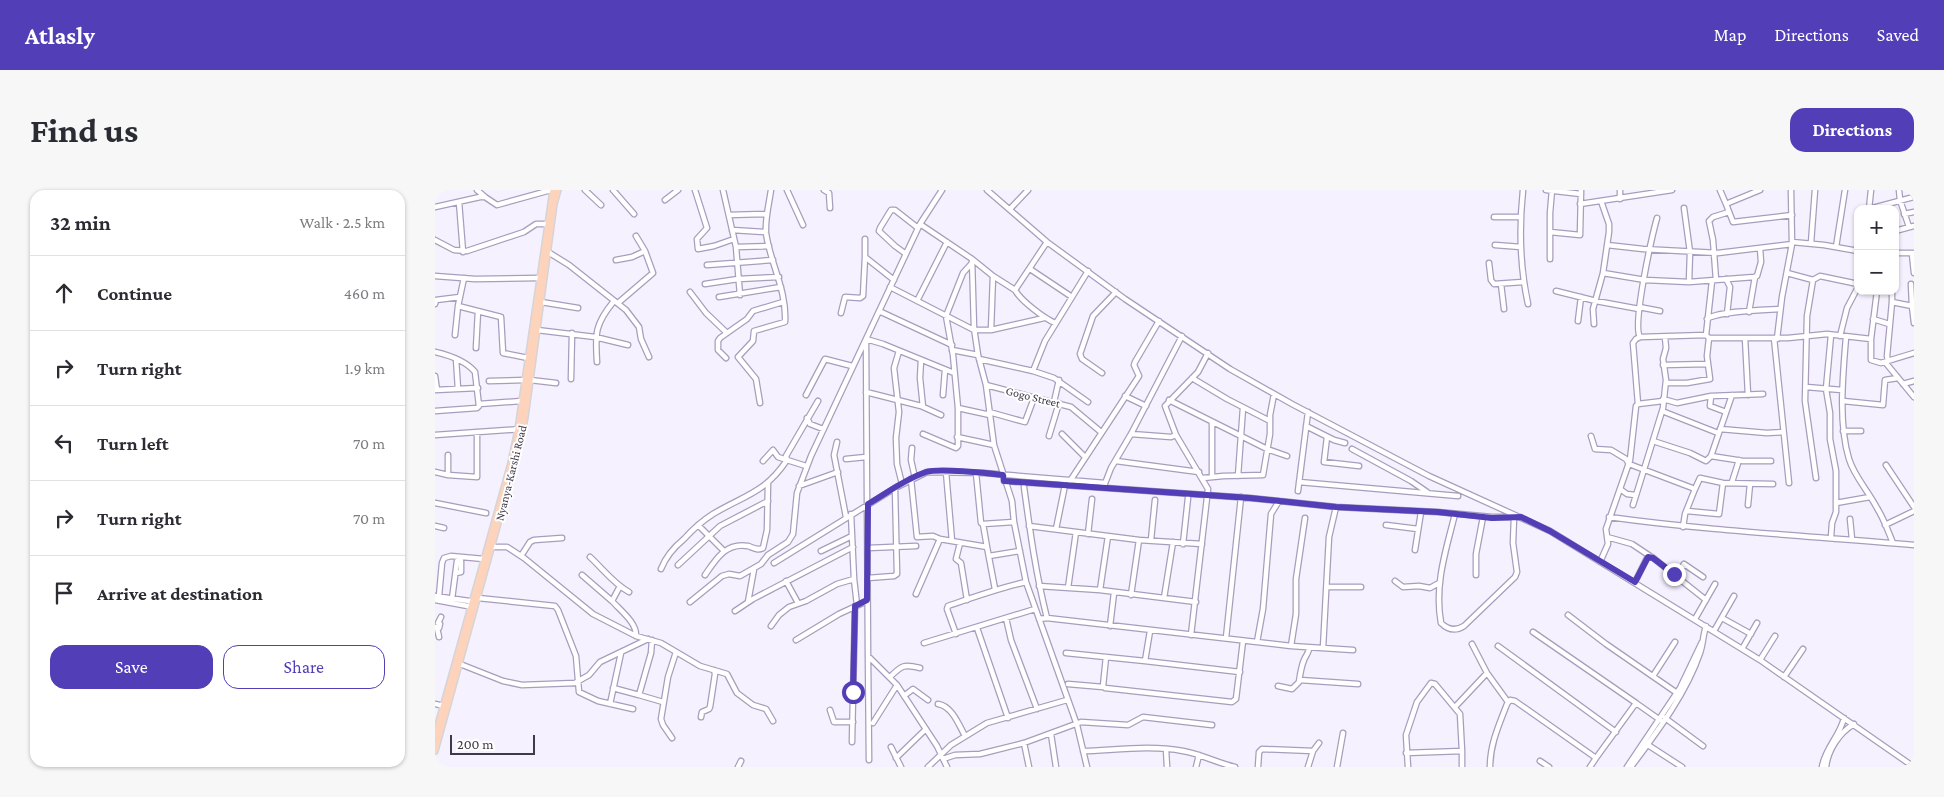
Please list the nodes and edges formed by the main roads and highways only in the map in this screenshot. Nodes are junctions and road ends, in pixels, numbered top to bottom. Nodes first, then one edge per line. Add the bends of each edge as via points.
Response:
1 (552, 190) edge
2 (558, 190) edge
3 (549, 224) junction
4 (528, 380) junction
5 (520, 429) junction
6 (475, 603) junction
7 (451, 688) junction
8 (435, 736) edge
9 (435, 750) edge

1 - 3 main road, Nyanya-Karshi Road
2 - 3 main road, Nyanya-Karshi Road
3 - 4 main road, Nyanya-Karshi Road via 548,252
3 - 4 main road, Nyanya-Karshi Road via 528,358
4 - 5 main road, Nyanya-Karshi Road
4 - 5 main road, Nyanya-Karshi Road via 522,401
5 - 6 main road, Nyanya-Karshi Road
5 - 6 main road, Nyanya-Karshi Road
6 - 7 main road, Nyanya-Karshi Road
6 - 7 main road, Nyanya-Karshi Road
7 - 8 main road, Nyanya-Karshi Road
7 - 9 main road, Nyanya-Karshi Road

